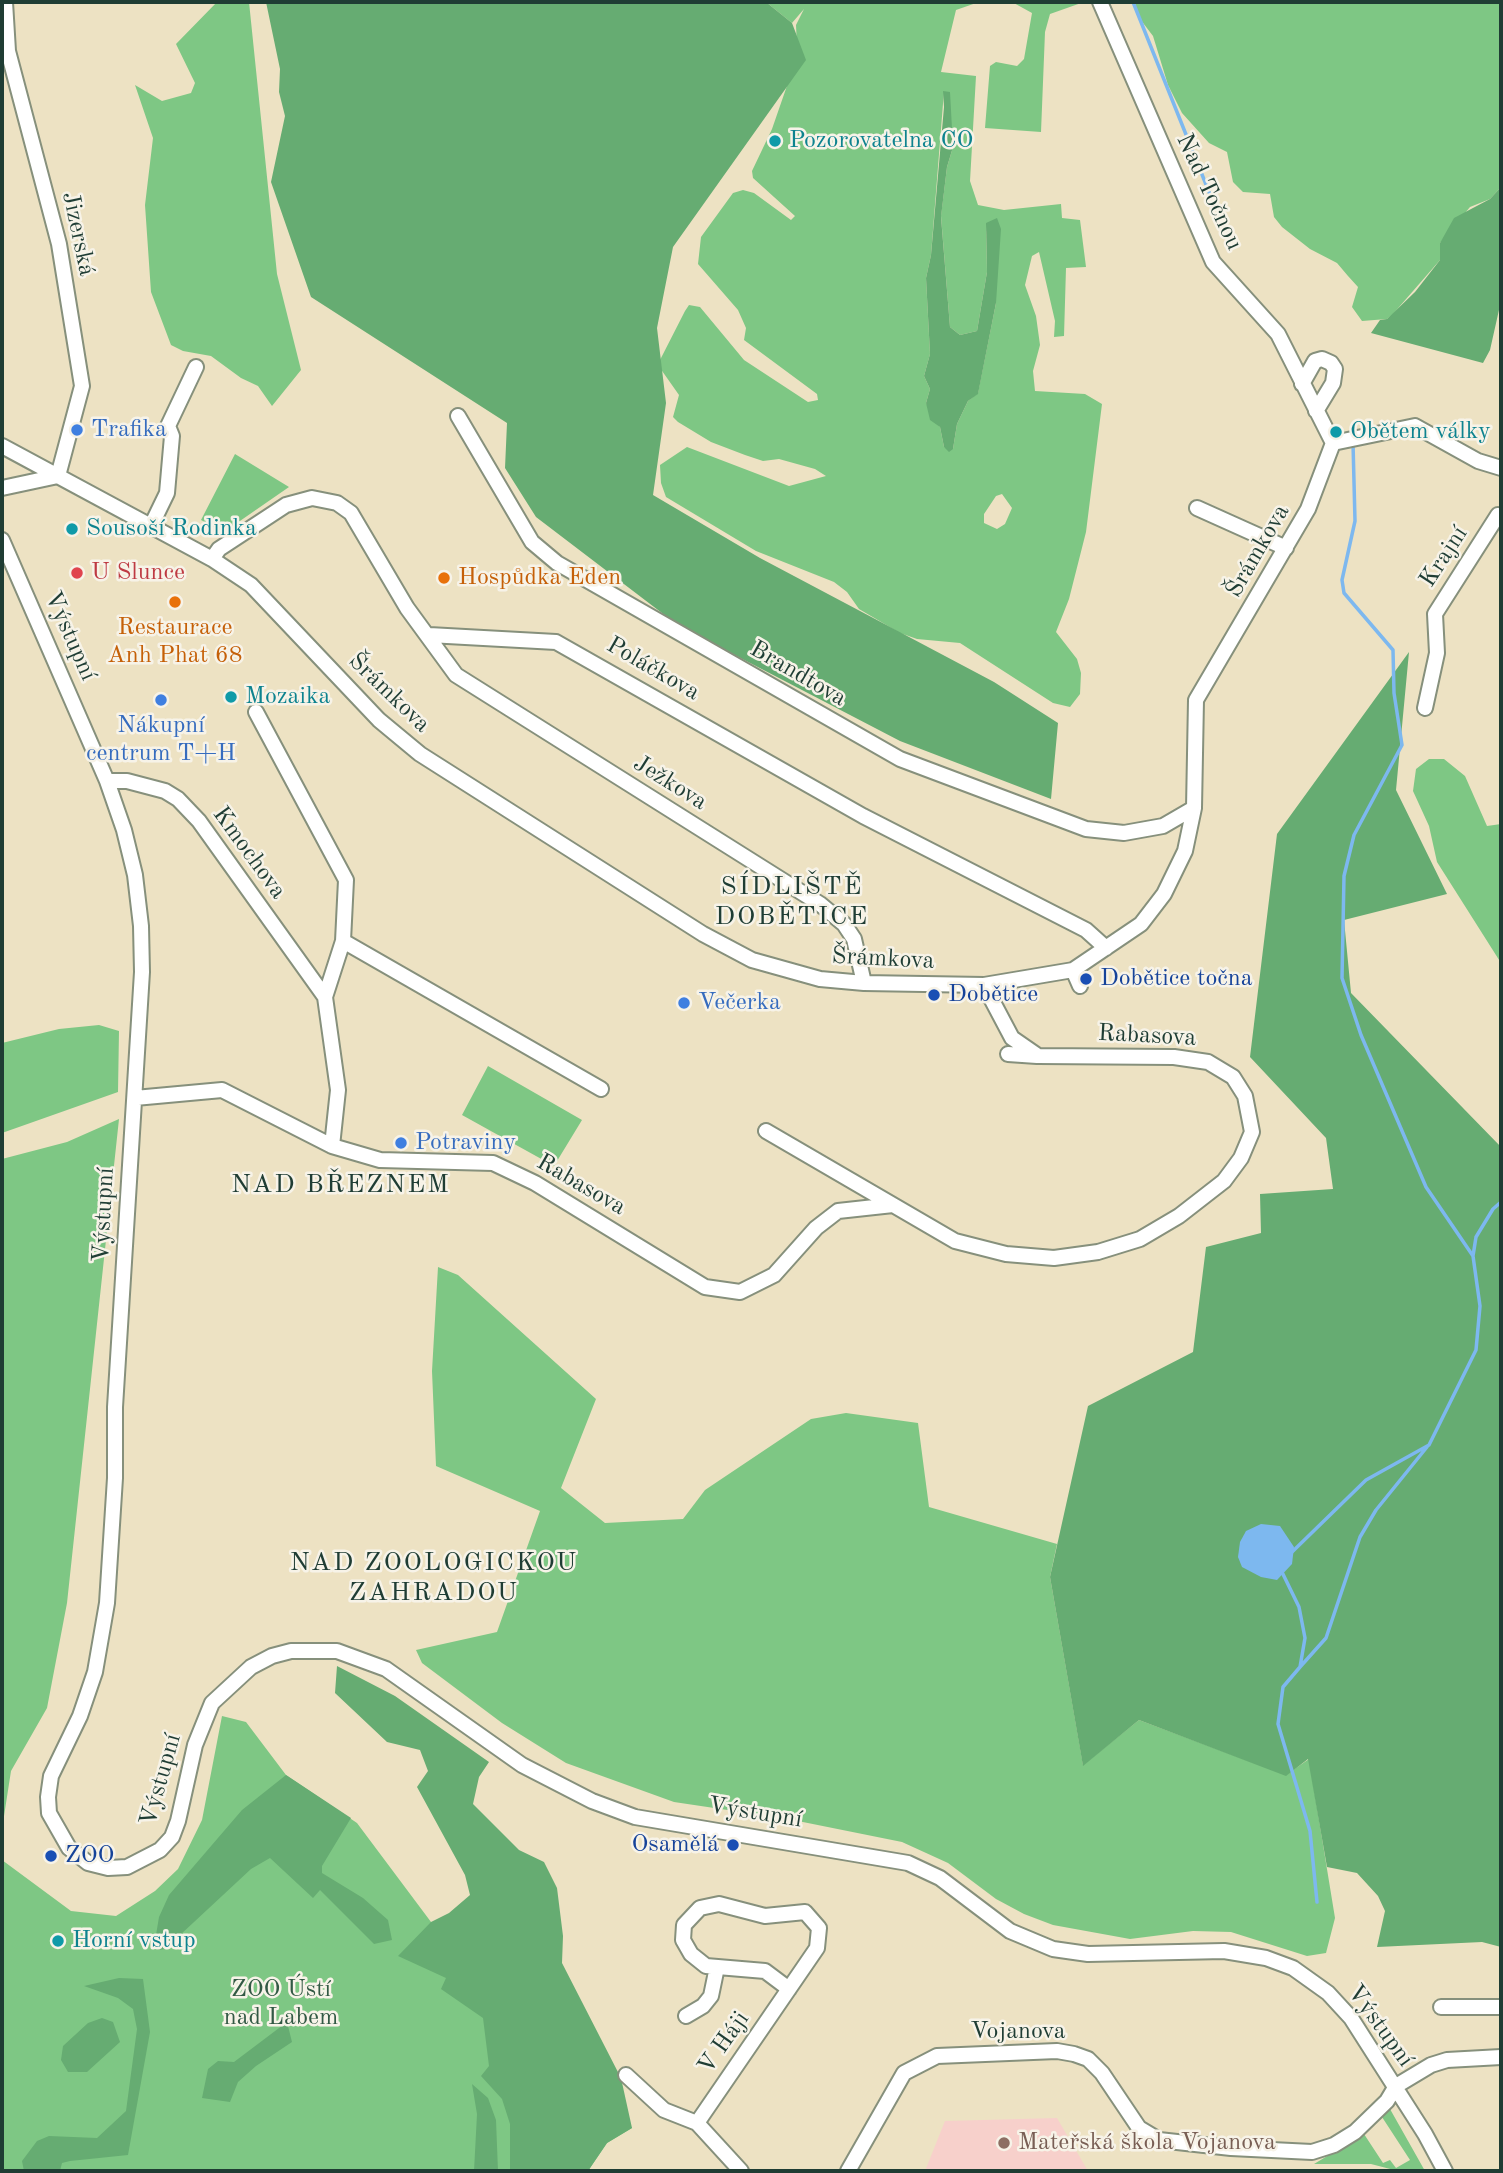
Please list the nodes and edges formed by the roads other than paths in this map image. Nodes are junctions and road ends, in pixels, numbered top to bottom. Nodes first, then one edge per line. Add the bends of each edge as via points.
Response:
1 (5, 2) edge
2 (1100, 2) edge
3 (196, 367) dead end
4 (1302, 384) junction
5 (1316, 411) junction
6 (458, 416) dead end
7 (1333, 443) junction
8 (2, 446) edge
9 (1501, 468) edge
10 (58, 476) junction
11 (2, 488) edge
12 (1197, 508) dead end
13 (1500, 516) edge
14 (151, 526) junction
15 (2, 540) edge
16 (1286, 548) junction
17 (212, 559) junction
18 (429, 635) junction
19 (1424, 708) dead end
20 (256, 712) dead end
21 (107, 781) junction
22 (1194, 808) junction
23 (343, 942) junction
24 (1105, 948) junction
25 (1073, 970) junction
26 (864, 983) junction
27 (984, 985) junction
28 (1080, 986) dead end
29 (325, 996) junction
30 (1008, 1054) dead end
31 (1038, 1056) junction
32 (601, 1088) dead end
33 (135, 1098) junction
34 (766, 1131) dead end
35 (332, 1146) junction
36 (893, 1205) junction
37 (717, 1967) junction
38 (789, 1989) junction
39 (1441, 2007) dead end
40 (1501, 2007) edge
41 (686, 2016) dead end
42 (1501, 2057) edge
43 (626, 2075) dead end
44 (1396, 2086) junction
45 (697, 2123) junction
46 (741, 2171) edge
47 (848, 2171) edge
48 (1445, 2171) edge

1 - 10 street, Jizerská via 8,51 59,244 82,386
2 - 4 street, Nad Točnou via 1213,262 1278,334
3 - 14 street via 168,426 172,436 167,493
4 - 5 street, Nad Točnou
4 - 5 street via 1314,361 1322,359 1335,369 1333,383
5 - 7 street, Nad Točnou
6 - 22 street, Brandtova via 532,542 557,563 900,759 1086,829 1124,833 1163,826
7 - 9 street via 1416,426 1478,461
7 - 16 street, Šrámkova via 1308,509
8 - 10 street, Šrámkova
10 - 11 street
10 - 14 street, Šrámkova
12 - 16 street
13 - 19 street, Krajní via 1435,614 1437,653
14 - 17 street, Šrámkova
15 - 21 street, Výstupní
16 - 22 street, Šrámkova via 1196,700
17 - 18 street via 219,549 286,505 312,498 337,503 351,513 407,608
17 - 26 street, Šrámkova via 251,586 379,720 420,754 740,954 784,970
18 - 24 street, Poláčkova via 556,642 863,816 1086,930
18 - 26 street, Ježkova via 456,675 820,904 854,939
20 - 23 street, Kmochova via 346,880
21 - 29 street, Kmochova via 127,781 178,799 199,821
21 - 33 street, Výstupní via 133,864 141,926
22 - 24 street, Šrámkova via 1185,851 1164,894 1141,924
23 - 29 street, Kmochova
23 - 32 street
24 - 25 street, Šrámkova
25 - 27 street, Šrámkova
25 - 28 street
26 - 27 street, Šrámkova
27 - 31 street via 1012,1038
29 - 35 street, Kmochova via 338,1090
30 - 31 street, Rabasova
31 - 36 street, Rabasova via 1174,1057 1208,1062 1233,1077 1245,1096 1252,1132 1241,1158 1224,1181 1140,1239 1098,1252 1054,1258 1006,1254 955,1241
33 - 35 street, Rabasova via 222,1090
33 - 44 street, Výstupní via 102,1644 80,1716 51,1776 48,1797 49,1812 69,1849 88,1863 108,1868 127,1867 160,1850 178,1821 195,1745 212,1703 251,1667 272,1656 291,1651 337,1651 386,1669 522,1765 635,1817 908,1863 940,1878 1010,1931 1053,1949 1088,1954 1224,1951 1278,1961 1328,1993 1351,2018
34 - 36 street, Rabasova
35 - 36 street, Rabasova via 380,1160 493,1163 535,1183 705,1287 740,1292 774,1275 816,1228 838,1211
37 - 38 street via 765,1971
37 - 38 street, V Háji via 706,1966 683,1940 684,1924 700,1908 719,1904 765,1916 805,1912 819,1928 817,1948
37 - 41 street via 711,1996
38 - 45 street, V Háji
39 - 40 street
42 - 44 street, Vojanova via 1431,2064
43 - 45 street via 664,2110
44 - 47 street, Vojanova via 1355,2132 1334,2146 1312,2152 1231,2148 1159,2140 1139,2127 1088,2059 1057,2051 937,2056 904,2073
44 - 48 street, Výstupní
45 - 46 street

